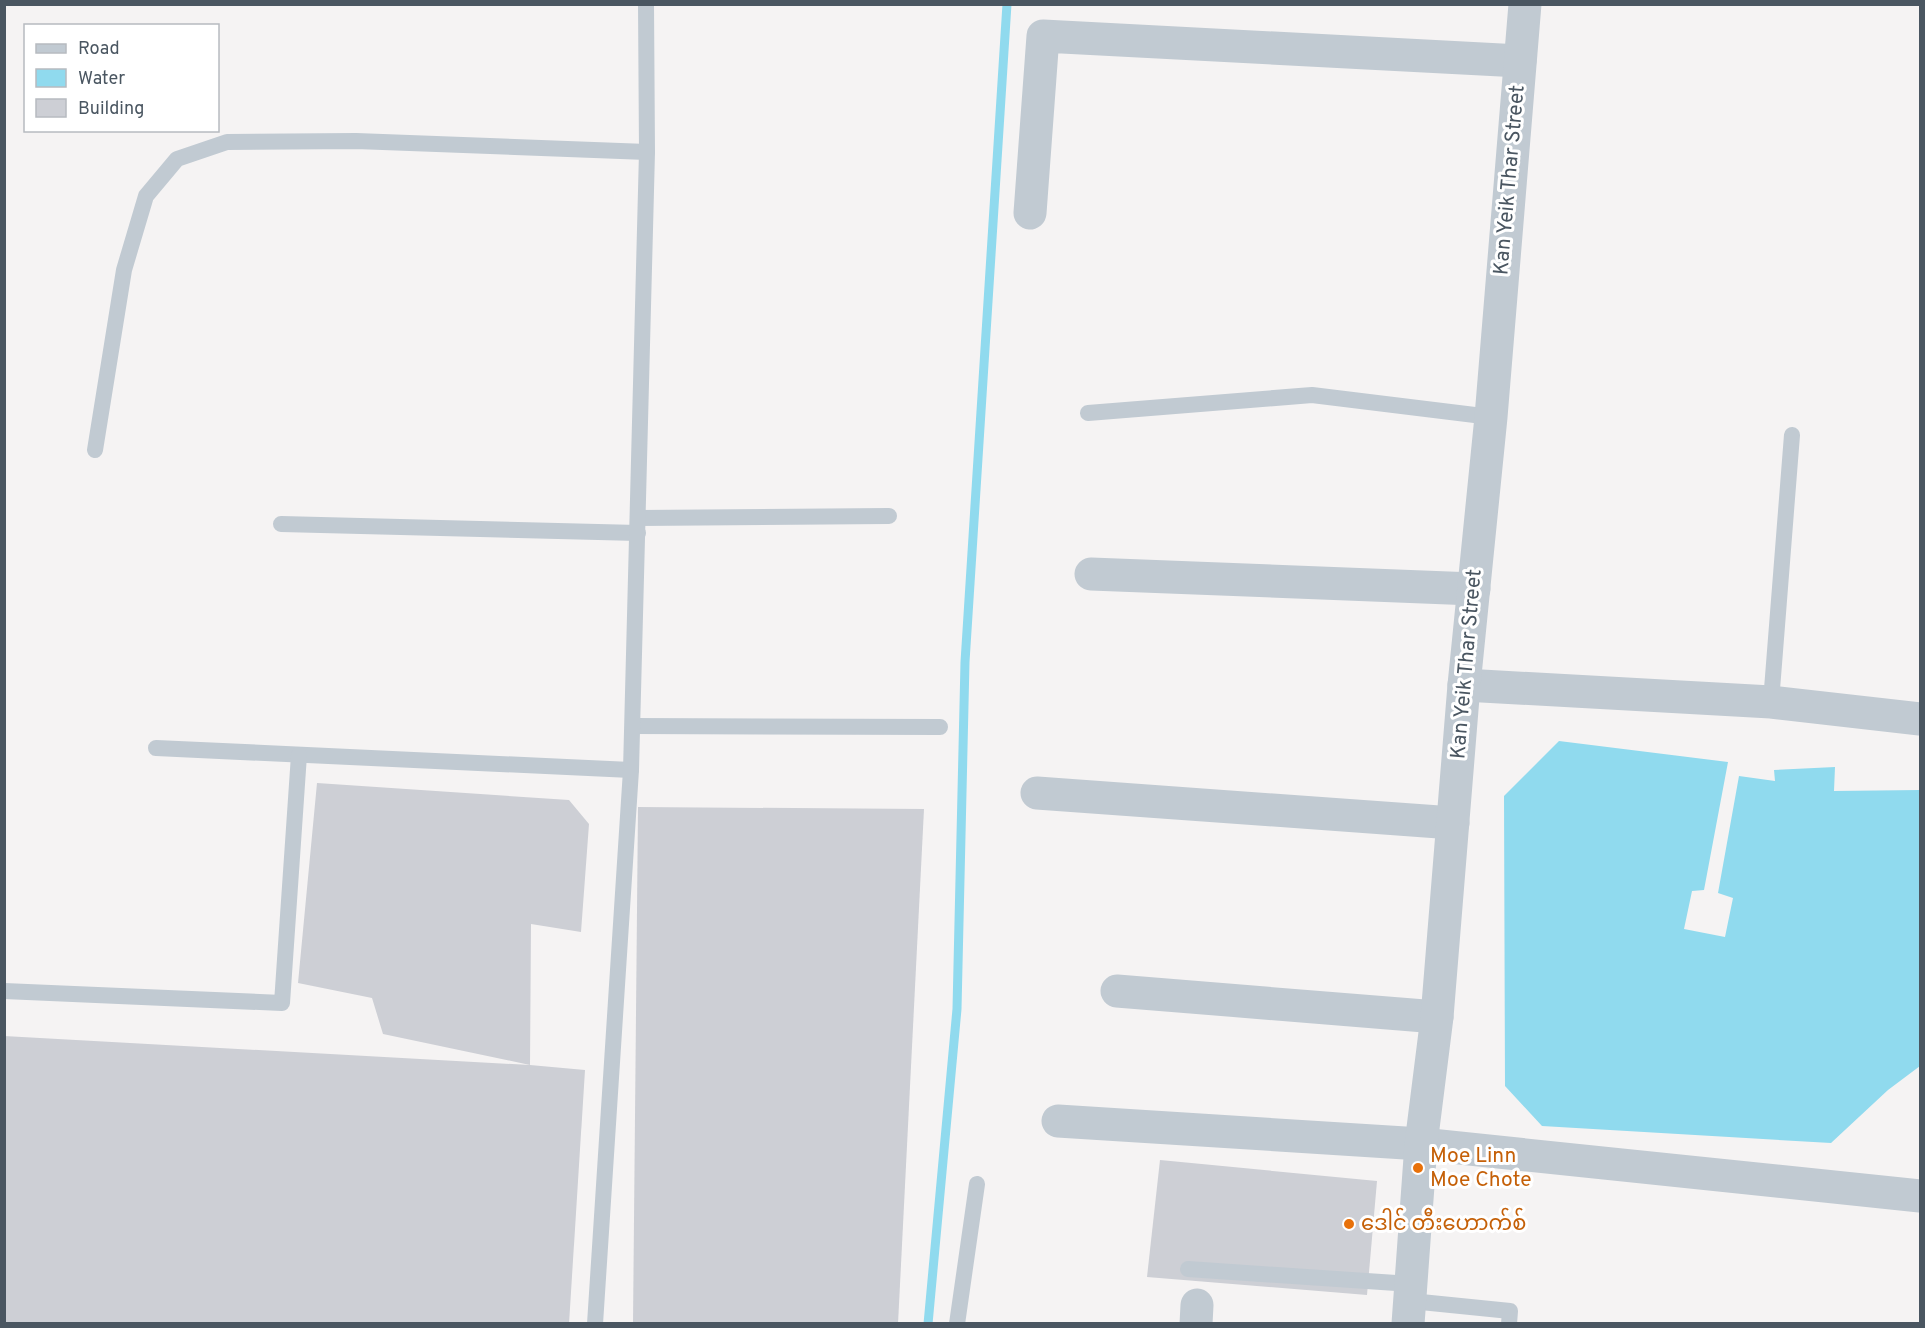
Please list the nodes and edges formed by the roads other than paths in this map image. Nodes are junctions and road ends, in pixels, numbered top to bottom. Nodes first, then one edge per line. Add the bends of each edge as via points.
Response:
1 (646, 4) edge
2 (1525, 4) edge
3 (1520, 61) junction
4 (647, 152) junction
5 (1030, 213) dead end
6 (1088, 413) dead end
7 (1491, 417) junction
8 (1792, 435) dead end
9 (95, 450) dead end
10 (890, 516) dead end
11 (281, 524) dead end
12 (638, 526) junction
13 (1091, 574) dead end
14 (1474, 589) junction
15 (1464, 686) junction
16 (1772, 702) junction
17 (1920, 719) edge
18 (633, 726) junction
19 (940, 727) dead end
20 (156, 748) dead end
21 (299, 755) junction
22 (632, 770) junction
23 (1037, 793) dead end
24 (1453, 823) junction
25 (4, 991) edge
26 (1117, 991) dead end
27 (1437, 1017) junction
28 (1058, 1122) dead end
29 (1421, 1144) junction
30 (976, 1184) dead end
31 (1920, 1196) edge
32 (1188, 1269) dead end
33 (1410, 1303) edge
34 (595, 1323) edge
35 (957, 1323) edge
36 (1509, 1323) edge

1 - 4 lane
2 - 3 street, Kan Yeik Thar Street
3 - 5 street via 1043,36
3 - 7 street, Kan Yeik Thar Street
4 - 9 lane via 356,141 227,142 177,159 146,196 124,270
4 - 12 lane
6 - 7 lane via 1312,395
7 - 14 street, Kan Yeik Thar Street
8 - 16 lane
10 - 12 lane
11 - 12 lane
12 - 18 lane
13 - 14 street
14 - 15 street, Kan Yeik Thar Street
15 - 16 street
15 - 24 street, Kan Yeik Thar Street
16 - 17 street
18 - 19 lane
18 - 22 lane
20 - 21 lane
21 - 22 lane
21 - 25 lane via 282,1003
22 - 34 lane
23 - 24 street
24 - 27 street, Kan Yeik Thar Street
26 - 27 street
27 - 29 street, Kan Yeik Thar Street
28 - 29 street
29 - 31 street
29 - 33 street, Kan Yeik Thar Street
30 - 35 lane
32 - 33 lane
33 - 36 lane via 1510,1311

